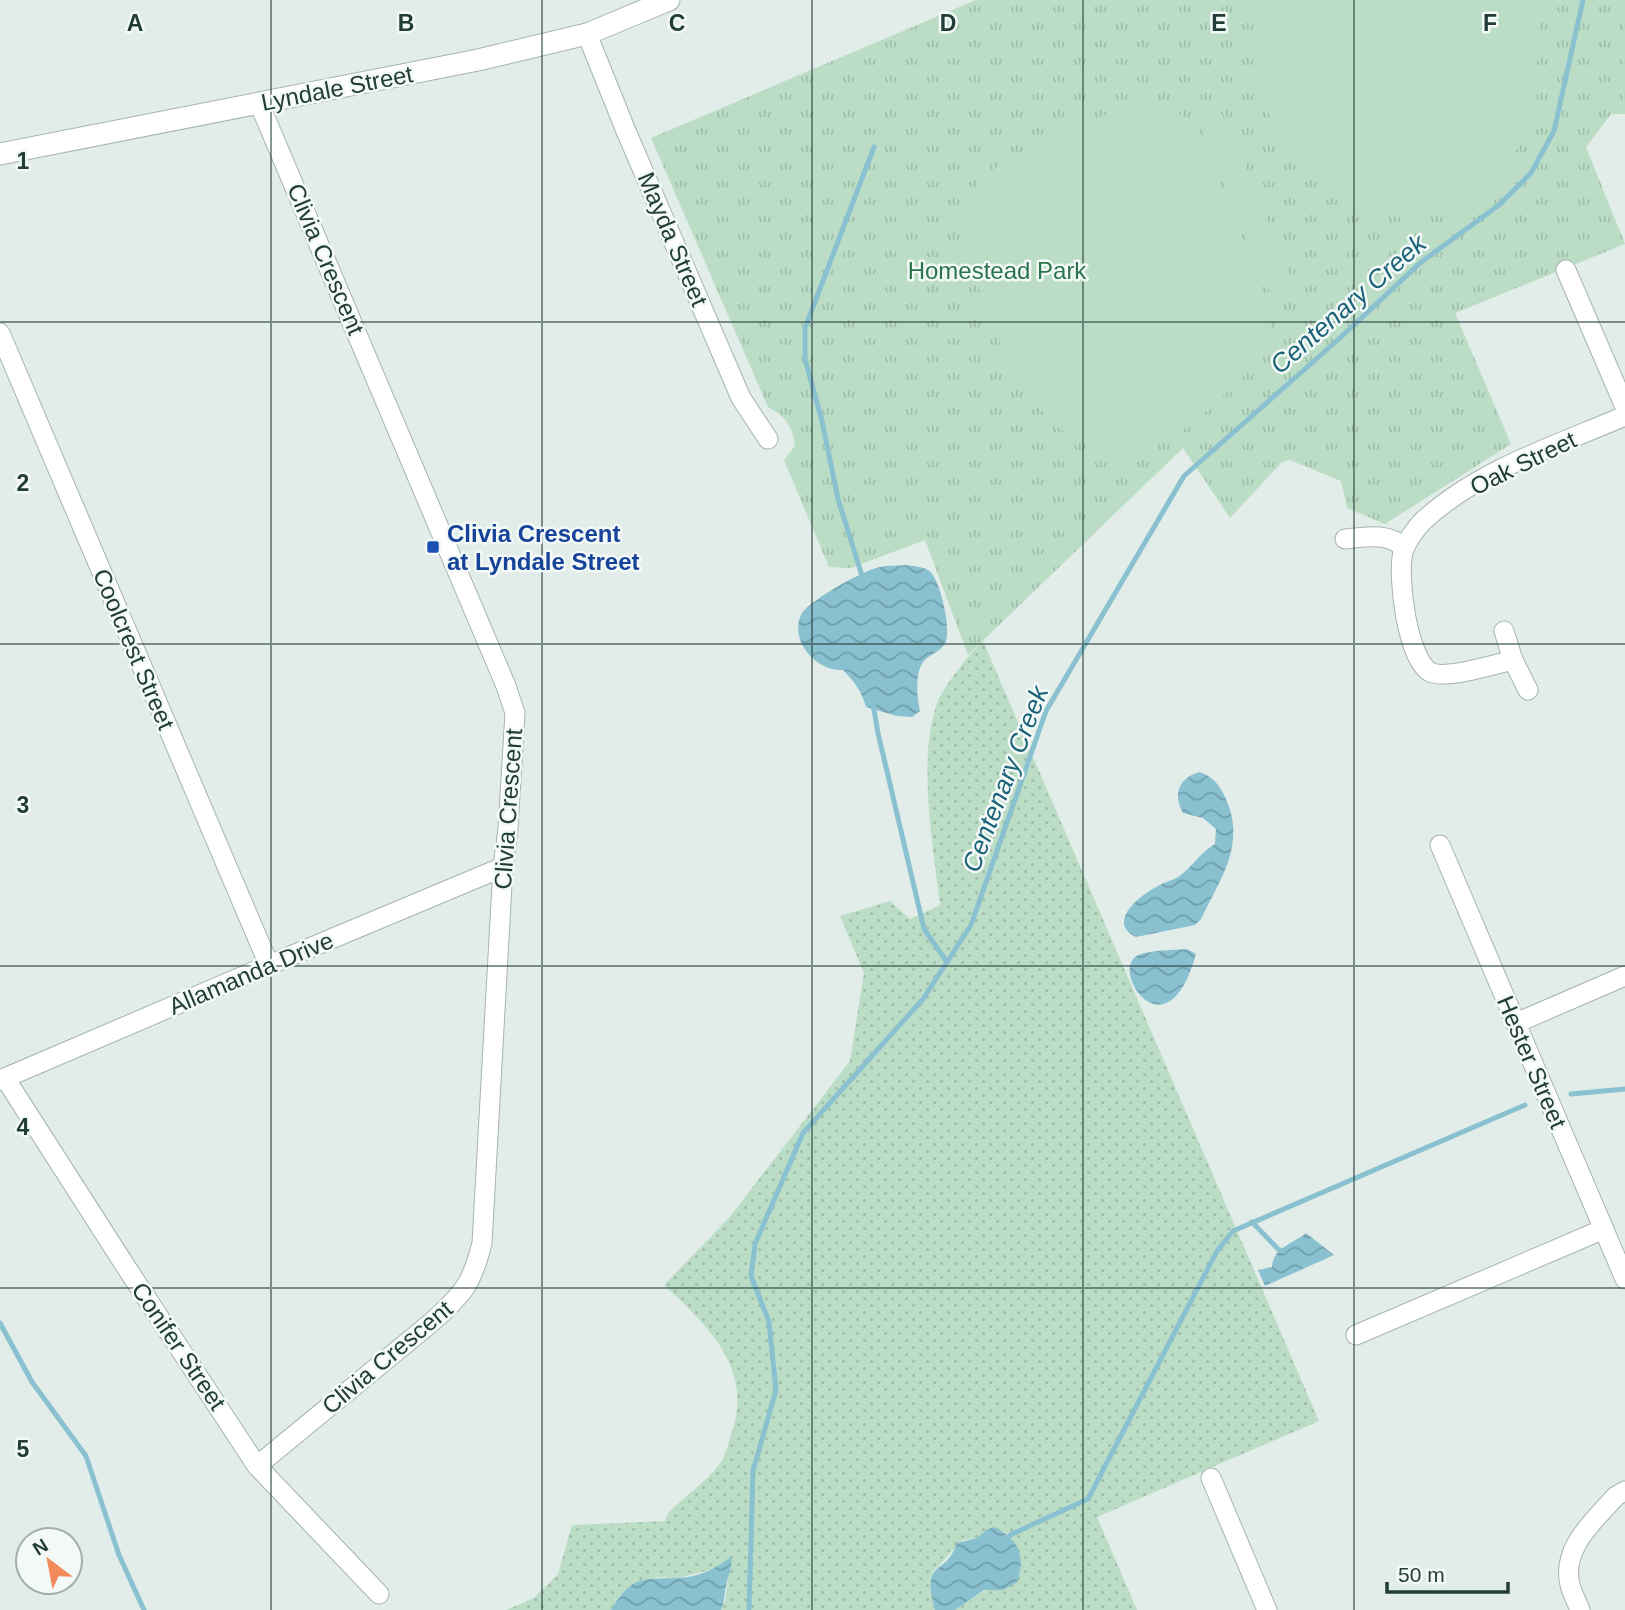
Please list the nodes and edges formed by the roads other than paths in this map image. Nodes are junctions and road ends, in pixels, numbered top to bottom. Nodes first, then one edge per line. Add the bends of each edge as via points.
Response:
1 (669, 0) edge
2 (587, 34) junction
3 (259, 103) junction
4 (0, 154) edge
5 (1566, 270) dead end
6 (0, 333) edge
7 (1625, 407) edge
8 (1625, 416) edge
9 (768, 439) dead end
10 (1345, 539) dead end
11 (1404, 548) junction
12 (1504, 631) dead end
13 (1513, 660) junction
14 (1528, 690) dead end
15 (1440, 845) dead end
16 (503, 867) junction
17 (269, 965) junction
18 (1625, 976) edge
19 (1516, 1023) junction
20 (3, 1079) edge
21 (1604, 1229) junction
22 (1625, 1279) edge
23 (1356, 1335) dead end
24 (257, 1465) junction
25 (1211, 1478) dead end
26 (1625, 1491) edge
27 (379, 1594) dead end
28 (1267, 1610) edge
29 (1580, 1610) edge

1 - 2 street, Lyndale Street
2 - 3 street, Lyndale Street
2 - 9 street, Mayda Street via 741,398
3 - 4 street, Lyndale Street
3 - 16 street, Clivia Crescent via 515,713
5 - 7 street
6 - 17 street, Coolcrest Street
8 - 11 street, Oak Street via 1500,469 1422,522
10 - 11 street via 1378,536
11 - 13 street via 1401,595 1422,665 1432,673 1444,674
12 - 13 street
13 - 14 street
15 - 19 street, Hester Street
16 - 17 street, Allamanda Drive
16 - 24 street, Clivia Crescent via 482,1243 474,1273 458,1298 432,1322
17 - 20 street, Allamanda Drive
18 - 19 street
19 - 21 street, Hester Street
20 - 24 street, Conifer Street
21 - 22 street, Hester Street
21 - 23 street
24 - 27 street, Conifer Street
25 - 28 street
26 - 29 street via 1573,1546 1568,1570

